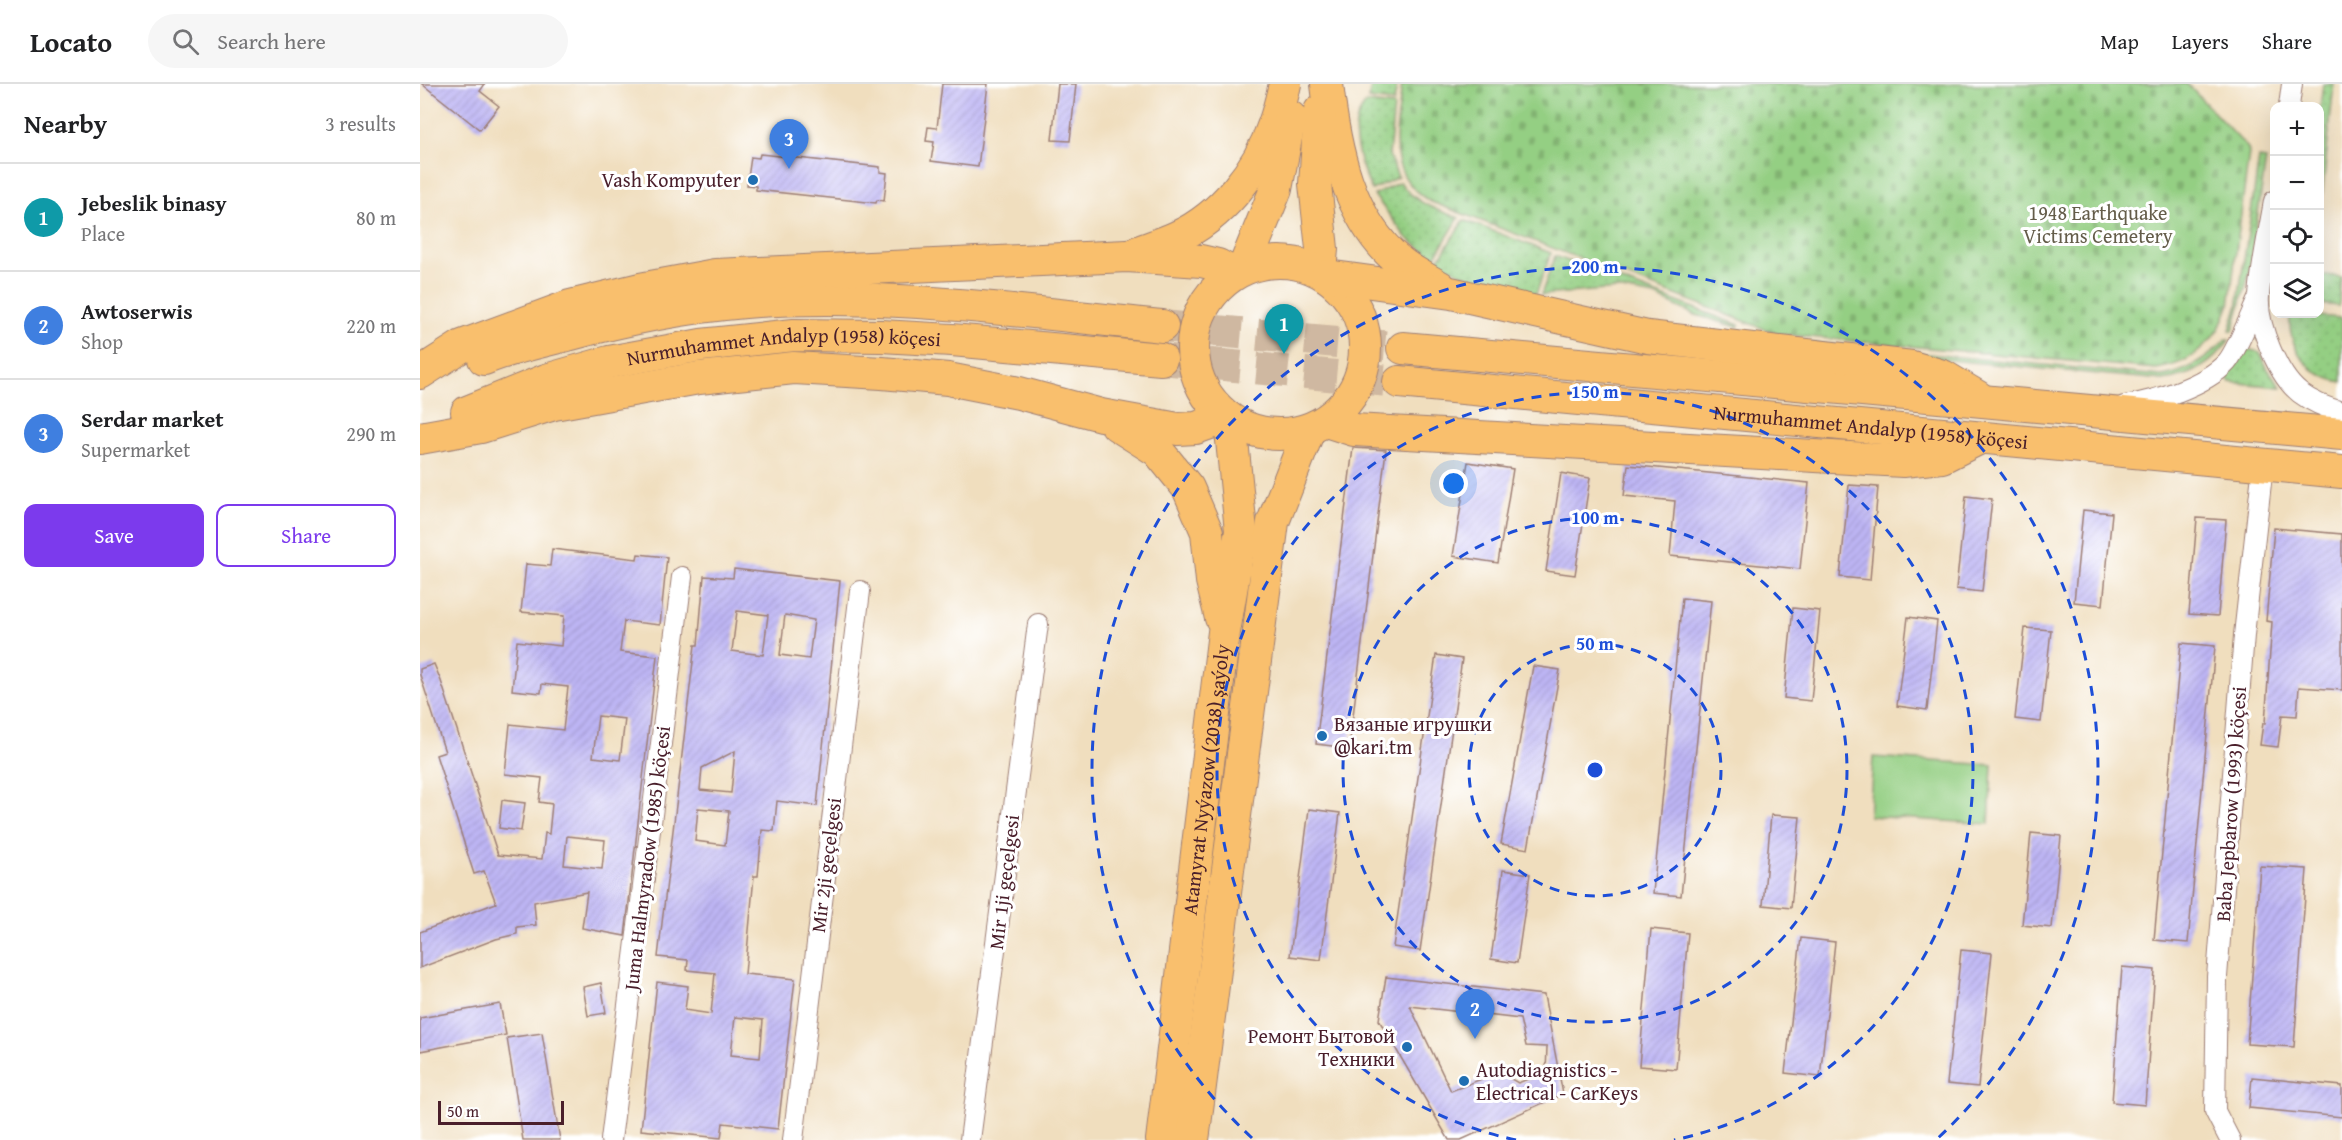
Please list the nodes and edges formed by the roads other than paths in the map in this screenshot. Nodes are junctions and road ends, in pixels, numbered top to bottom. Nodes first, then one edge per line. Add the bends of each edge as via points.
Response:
1 (1285, 84) edge
2 (1296, 84) edge
3 (1325, 84) edge
4 (2292, 84) edge
5 (2290, 102) edge
6 (2273, 210) edge
7 (1127, 256) junction
8 (1239, 271) junction
9 (1324, 274) junction
10 (1451, 293) junction
11 (2258, 299) junction
12 (1162, 326) tunnel mouth
13 (1403, 348) tunnel mouth
14 (1161, 359) tunnel mouth
15 (420, 373) edge
16 (1399, 382) tunnel mouth
17 (420, 386) edge
18 (1984, 401) junction
19 (2091, 411) junction
20 (2342, 412) edge
21 (1101, 415) junction
22 (1229, 419) junction
23 (1317, 426) junction
24 (2342, 434) edge
25 (420, 437) edge
26 (1980, 438) junction
27 (2263, 465) junction
28 (2342, 472) edge
29 (682, 577) dead end
30 (860, 591) dead end
31 (1038, 624) dead end
32 (1224, 632) junction
33 (611, 1140) edge
34 (793, 1140) edge
35 (970, 1140) edge
36 (1162, 1140) edge
37 (1193, 1140) edge
38 (2230, 1140) edge

1 - 7 main road via 1264,149 1239,187 1216,211 1180,236
2 - 8 main road via 1276,189
3 - 9 main road via 1315,184
3 - 10 main road via 1339,155 1368,226 1399,261
4 - 5 street
6 - 11 street
7 - 8 main road via 1201,261
7 - 15 main road via 715,275 570,306 462,346
8 - 9 main road via 1262,262 1281,261 1299,263
8 - 22 main road via 1217,287 1204,303 1192,344 1201,385
9 - 10 main road
9 - 23 main road via 1352,302 1365,337 1365,355 1355,390 1344,405
10 - 18 main road via 1648,336 1912,367 1943,376
11 - 19 street, Nurmuhammet Andalyp (1958) köçesi via 2228,362 2208,376 2168,396
11 - 20 street via 2268,345 2298,392 2321,406
12 - 17 main road, Nurmuhammet Andalyp (1958) köçesi via 894,301 745,302 600,326 495,354
13 - 18 main road, Nurmuhammet Andalyp (1958) köçesi
14 - 25 main road, Nurmuhammet Andalyp (1958) köçesi via 881,336 749,339 609,362 546,380 467,412
16 - 26 main road, Nurmuhammet Andalyp (1958) köçesi
18 - 19 main road, Nurmuhammet Andalyp (1958) köçesi
19 - 24 main road, Nurmuhammet Andalyp (1958) köçesi
21 - 22 main road via 1178,429
21 - 25 main road via 948,379 795,368 699,378 554,404 481,427
21 - 32 main road via 1158,451 1188,488 1207,532 1212,581
22 - 23 main road via 1265,434 1285,435
22 - 32 main road, Atamyrat Nyýazow (2038) şaýoly via 1241,531
23 - 26 main road via 1903,461 1942,457
23 - 37 main road, Atamyrat Nyýazow (2038) şaýoly via 1273,522
26 - 27 main road, Nurmuhammet Andalyp (1958) köçesi
27 - 28 main road, Nurmuhammet Andalyp (1958) köçesi
27 - 38 street, Baba Jepbarow (1993) köçesi via 2244,635 2217,977 2215,1111
29 - 33 street, Juma Halmyradow (1985) köçesi
30 - 34 street, Mir 2ji geçelgesi
31 - 35 street, Mir 1ji geçelgesi
32 - 36 main road, Atamyrat Nyýazow (2038) şaýoly

